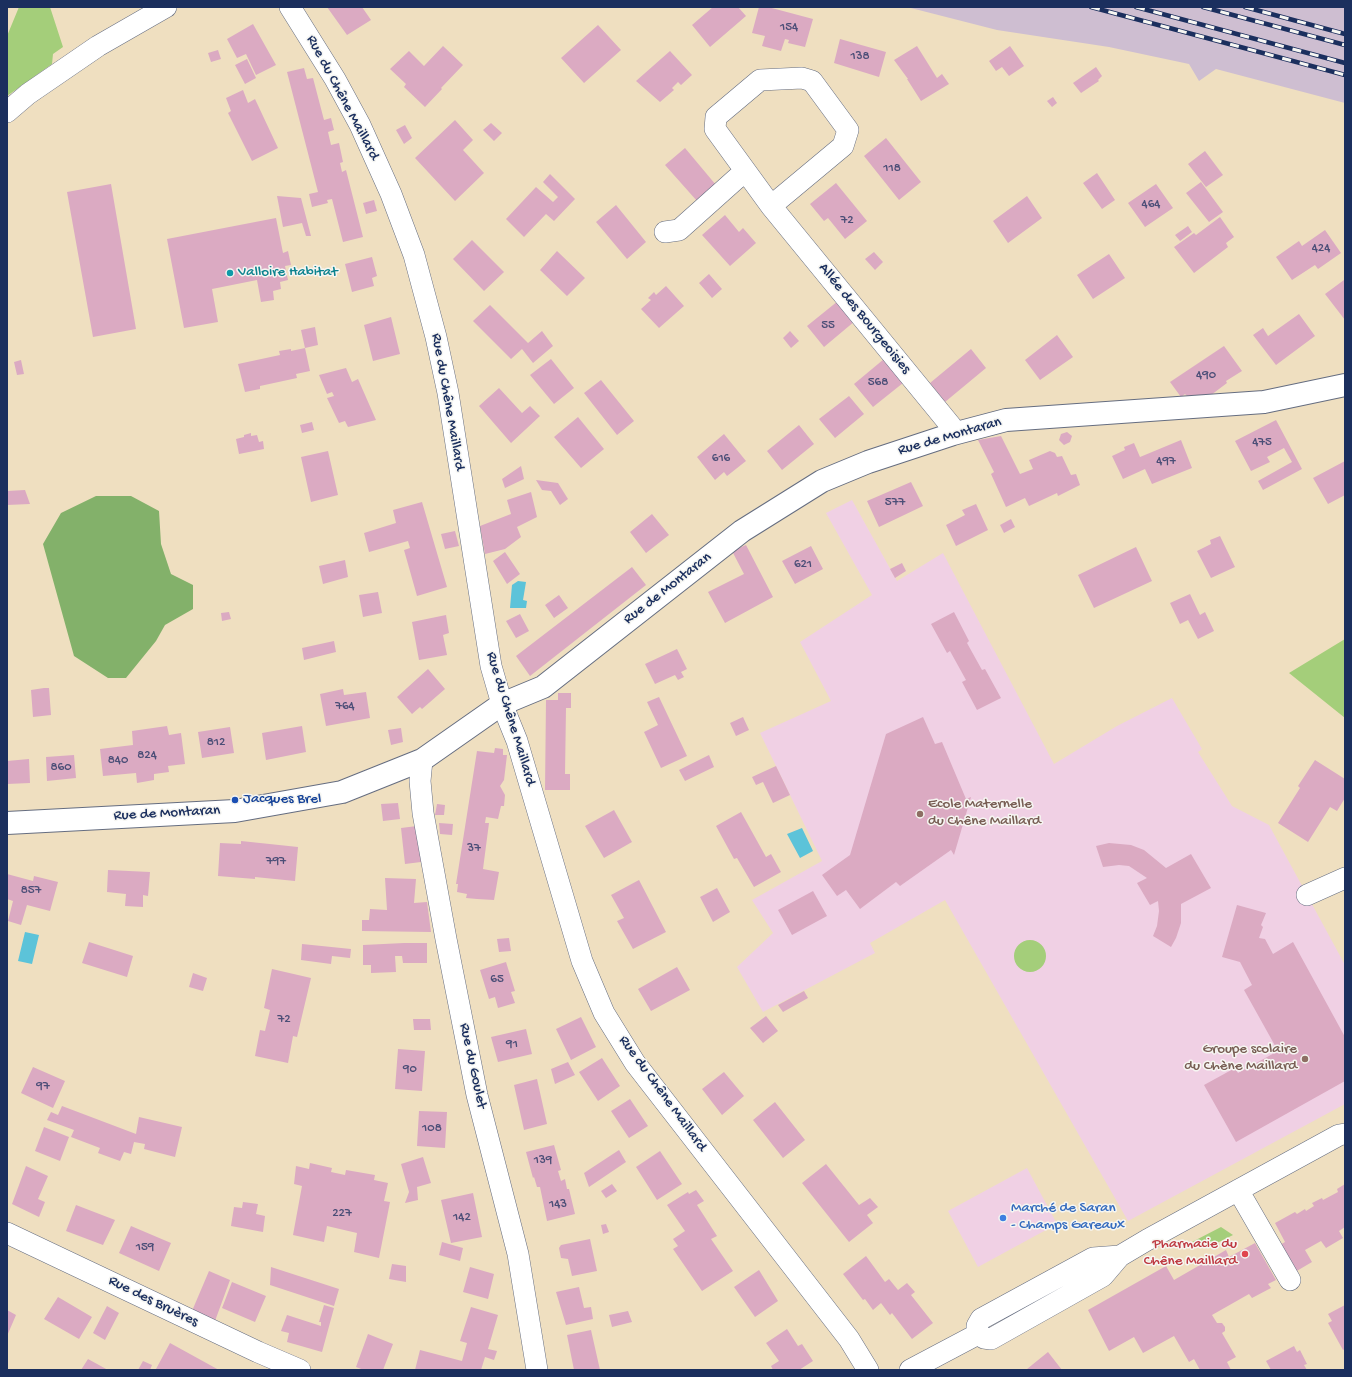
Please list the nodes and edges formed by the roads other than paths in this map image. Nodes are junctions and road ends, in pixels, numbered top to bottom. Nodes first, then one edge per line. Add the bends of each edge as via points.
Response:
1 (166, 7) edge
2 (290, 7) edge
3 (7, 112) edge
4 (745, 171) junction
5 (771, 206) junction
6 (665, 232) dead end
7 (1345, 384) edge
8 (953, 434) junction
9 (502, 704) junction
10 (422, 760) junction
11 (7, 823) edge
12 (1345, 878) edge
13 (1308, 895) dead end
14 (1345, 1134) edge
15 (1238, 1190) junction
16 (7, 1233) edge
17 (1290, 1280) dead end
18 (300, 1370) edge
19 (537, 1370) edge
20 (868, 1370) edge
21 (910, 1370) edge

1 - 3 street via 98,46 28,94
2 - 9 street, Rue du Chêne Maillard via 360,125 391,194 414,255 448,393 490,666
4 - 5 street, Allée des Bourgeoisies
4 - 5 street, Allée des Bourgeoisies via 715,129 716,117 760,80 802,78 812,81 848,130 843,146
4 - 6 street via 679,230
5 - 8 street, Allée des Bourgeoisies via 950,426
7 - 8 street, Rue de Montaran via 1264,402 1006,420
8 - 9 street, Rue de Montaran via 868,462 822,481 742,531 543,686
9 - 10 street, Rue de Montaran
9 - 20 street, Rue du Chêne Maillard via 517,742 582,961 604,1013 635,1063 849,1339
10 - 11 street, Rue de Montaran via 342,792 235,811
10 - 19 street, Rue du Goulet via 420,781 423,813 448,946 477,1095 518,1254
12 - 13 street
14 - 15 street
15 - 17 street
15 - 21 street via 1120,1256 1103,1276 991,1339 978,1334
16 - 18 street, Rue des Bruères

